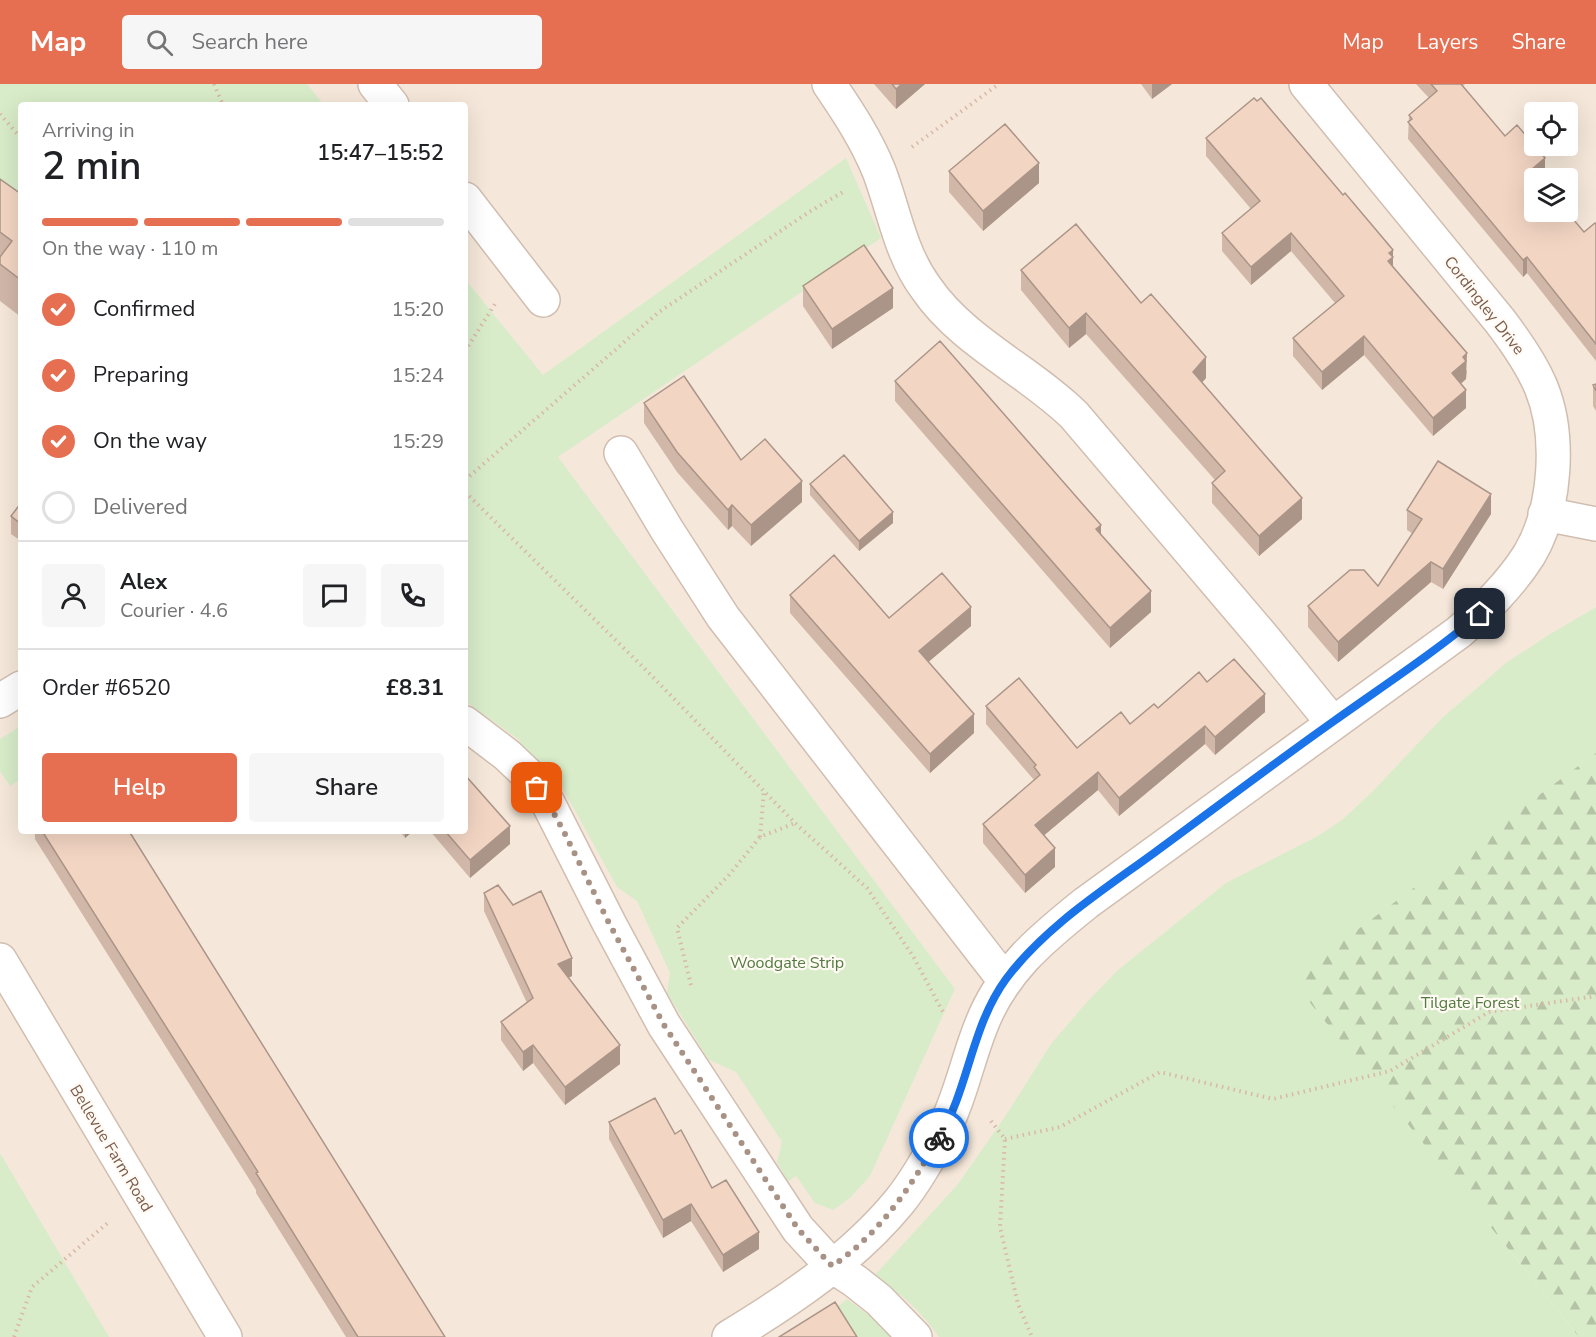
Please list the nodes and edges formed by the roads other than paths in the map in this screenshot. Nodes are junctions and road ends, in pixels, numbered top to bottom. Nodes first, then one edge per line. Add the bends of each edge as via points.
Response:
1 (375, 84) edge
2 (829, 84) edge
3 (1306, 84) edge
4 (390, 102) edge
5 (468, 203) edge
6 (543, 300) dead end
7 (621, 453) dead end
8 (1545, 514) junction
9 (1596, 524) edge
10 (18, 690) edge
11 (0, 701) edge
12 (1332, 722) junction
13 (468, 725) edge
14 (0, 960) edge
15 (1005, 981) junction
16 (832, 1266) junction
17 (225, 1337) edge
18 (729, 1337) edge
19 (915, 1337) edge

1 - 4 street
2 - 12 street via 866,142 906,256 928,291 964,328 1074,415
3 - 8 street, Cordingley Drive via 1500,321 1529,362 1542,388 1551,429 1552,472
5 - 6 street
7 - 15 street via 723,617
8 - 9 street
8 - 12 street, Cordingley Drive via 1530,553 1480,614
10 - 11 street
12 - 15 street, Cordingley Drive via 1086,903 1037,942
13 - 16 street via 527,774 547,801 664,1025 798,1229
14 - 17 street, Bellevue Farm Road
15 - 16 street, Cordingley Drive via 982,1023 943,1131 918,1176 862,1242
16 - 18 street, Cordingley Drive
16 - 19 street via 879,1300

